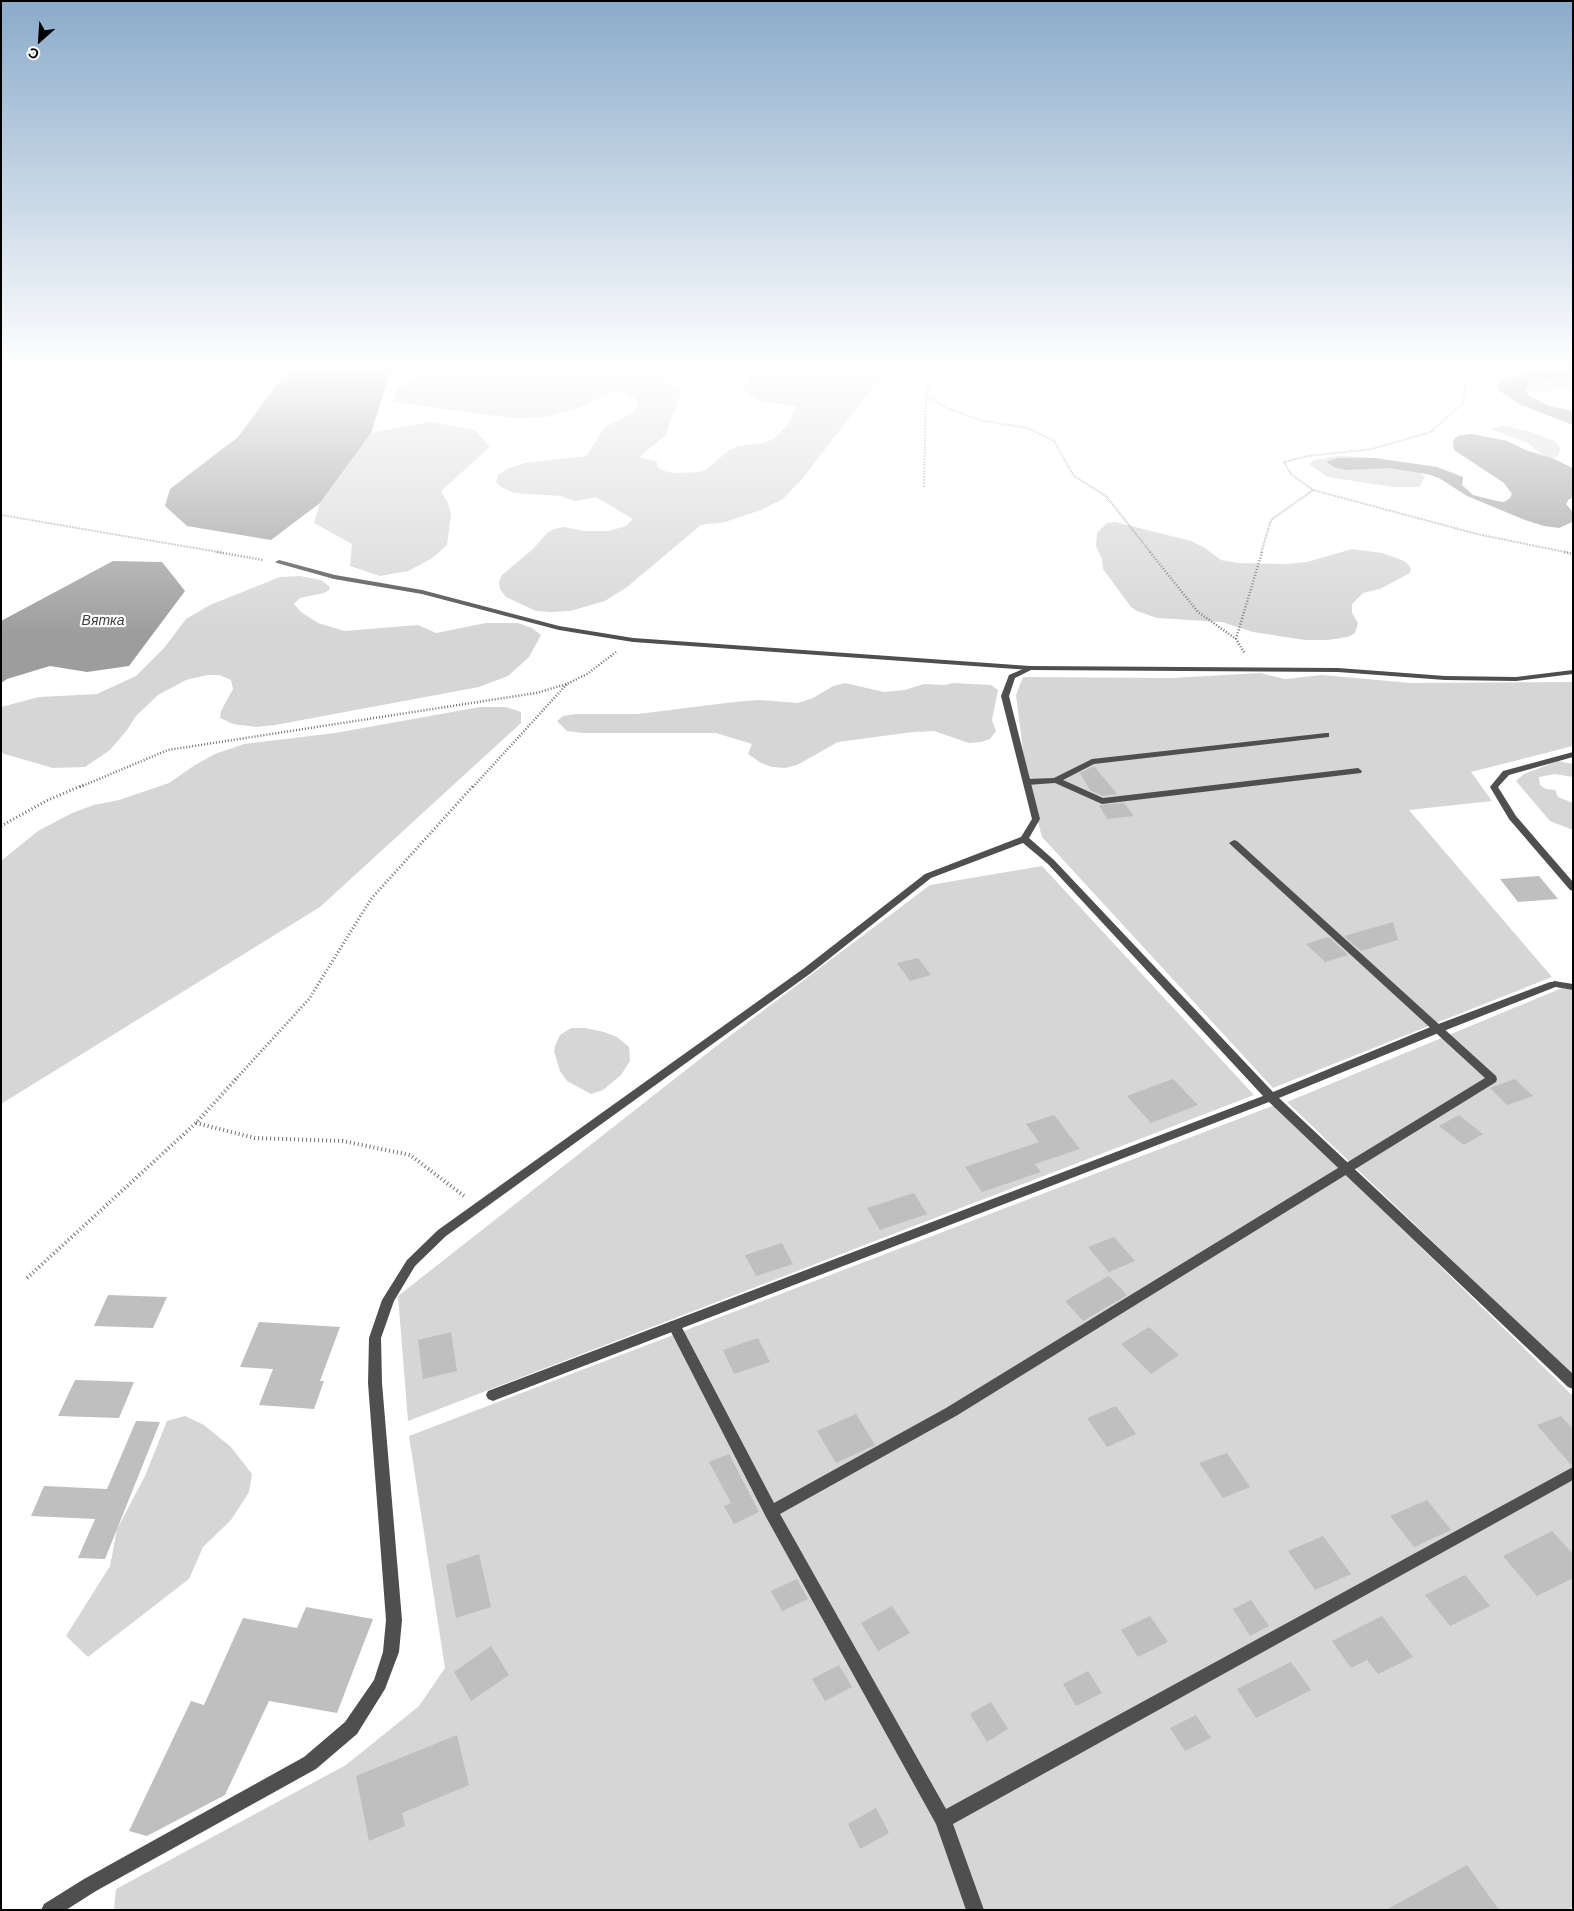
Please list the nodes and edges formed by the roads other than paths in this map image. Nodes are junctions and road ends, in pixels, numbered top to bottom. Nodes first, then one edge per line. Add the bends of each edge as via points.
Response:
1 (279, 562) road end
2 (1030, 668) junction
3 (1573, 672) edge
4 (1326, 735) dead end
5 (1573, 754) edge
6 (1358, 770) dead end
7 (1056, 780) junction
8 (1027, 782) junction
9 (1024, 840) junction
10 (1234, 843) dead end
11 (1573, 888) edge
12 (1573, 987) edge
13 (1437, 1029) junction
14 (1271, 1097) junction
15 (1344, 1168) junction
16 (674, 1326) junction
17 (1573, 1383) edge
18 (493, 1396) dead end
19 (1573, 1473) edge
20 (770, 1512) junction
21 (943, 1820) junction
22 (50, 1910) edge
23 (975, 1910) edge

1 - 2 street via 334,577 422,592 559,628 633,640
2 - 3 street via 1338,670 1498,679
2 - 8 street via 1012,677 1005,696
4 - 7 street via 1092,762
5 - 11 street via 1506,773 1494,787 1512,817
6 - 7 street via 1102,801
7 - 8 street
8 - 9 street via 1036,819
9 - 14 street via 1051,862
9 - 22 street via 928,876 808,971 442,1233 412,1263 388,1300 375,1338 375,1383 394,1620 391,1652 380,1684 351,1728 310,1762
10 - 13 street
12 - 13 street via 1554,984
13 - 14 street
13 - 15 street via 1492,1079
14 - 15 street
14 - 16 street
15 - 17 street
15 - 20 street via 951,1412
16 - 18 street
16 - 20 street
19 - 21 street
20 - 21 street
21 - 23 street

